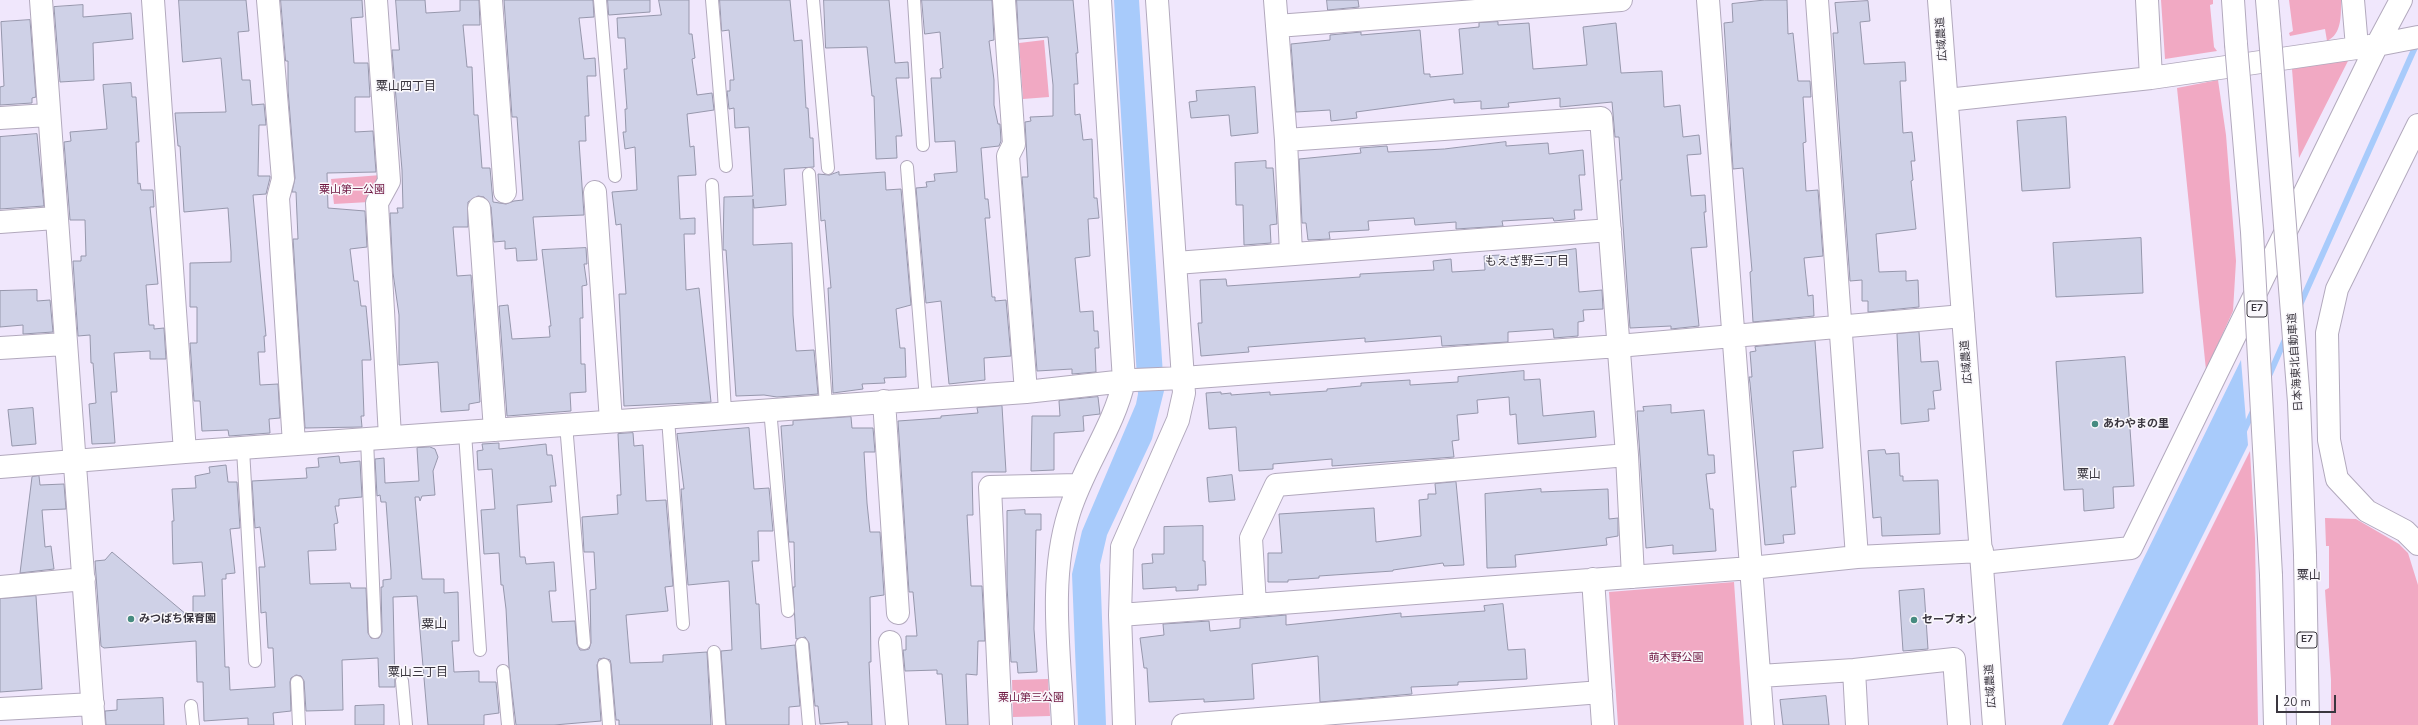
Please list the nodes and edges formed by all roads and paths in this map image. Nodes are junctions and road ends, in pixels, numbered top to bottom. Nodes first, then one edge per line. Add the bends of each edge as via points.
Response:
1 (41, 0) edge
2 (153, 0) edge
3 (268, 0) edge
4 (376, 0) edge
5 (491, 0) edge
6 (600, 0) edge
7 (712, 0) edge
8 (813, 0) edge
9 (914, 0) edge
10 (1004, 0) edge
11 (1100, 0) edge
12 (1157, 0) edge
13 (1275, 0) edge
14 (1620, 0) edge
15 (1708, 0) edge
16 (1817, 0) edge
17 (1939, 0) edge
18 (2147, 0) edge
19 (2233, 0) edge
20 (2267, 0) edge
21 (2353, 0) edge
22 (2401, 0) edge
23 (1277, 26) junction
24 (2418, 37) edge
25 (2375, 45) junction
26 (2151, 78) junction
27 (1947, 100) junction
28 (48, 115) junction
29 (0, 118) edge
30 (2418, 125) edge
31 (1286, 140) junction
32 (923, 146) dead end
33 (726, 166) dead end
34 (907, 167) dead end
35 (828, 168) dead end
36 (809, 174) dead end
37 (615, 176) dead end
38 (712, 185) dead end
39 (505, 192) dead end
40 (595, 192) dead end
41 (479, 208) dead end
42 (55, 218) junction
43 (0, 222) edge
44 (1610, 230) junction
45 (1291, 254) junction
46 (1176, 263) junction
47 (1963, 316) junction
48 (1841, 327) junction
49 (1734, 336) junction
50 (65, 344) junction
51 (1618, 346) junction
52 (0, 348) edge
53 (1175, 378) junction
54 (1129, 380) junction
55 (1026, 392) junction
56 (926, 399) junction
57 (884, 401) junction
58 (826, 406) junction
59 (770, 409) junction
60 (725, 412) junction
61 (668, 418) junction
62 (611, 421) junction
63 (566, 424) junction
64 (495, 430) junction
65 (465, 433) junction
66 (390, 437) junction
67 (367, 439) junction
68 (294, 444) junction
69 (243, 449) junction
70 (184, 452) junction
71 (1626, 455) junction
72 (76, 462) junction
73 (0, 467) edge
74 (1078, 484) junction
75 (2418, 544) edge
76 (1857, 557) junction
77 (1982, 557) junction
78 (1751, 568) junction
79 (1633, 577) junction
80 (1593, 579) junction
81 (84, 580) junction
82 (0, 587) edge
83 (1255, 605) junction
84 (788, 611) dead end
85 (898, 613) dead end
86 (1120, 615) junction
87 (683, 624) dead end
88 (375, 632) dead end
89 (890, 642) dead end
90 (584, 643) dead end
91 (802, 644) dead end
92 (480, 650) dead end
93 (714, 652) dead end
94 (255, 661) dead end
95 (604, 665) dead end
96 (1854, 670) junction
97 (503, 671) dead end
98 (1760, 676) junction
99 (402, 681) dead end
100 (297, 682) dead end
101 (1601, 692) junction
102 (93, 704) junction
103 (191, 706) dead end
104 (0, 709) edge
105 (94, 725) edge
106 (193, 725) edge
107 (300, 725) edge
108 (406, 725) edge
109 (508, 725) edge
110 (609, 725) edge
111 (720, 725) edge
112 (809, 725) edge
113 (897, 725) edge
114 (1002, 725) edge
115 (1063, 725) edge
116 (1124, 725) edge
117 (1182, 725) edge
118 (1604, 725) edge
119 (1764, 725) edge
120 (1857, 725) edge
121 (1960, 725) edge
122 (1994, 725) edge
123 (2275, 725) edge
124 (2308, 725) edge

1 - 28 main road
2 - 70 main road
3 - 68 main road via 283,179 278,198
4 - 66 main road via 389,181 378,203
5 - 39 main road
6 - 37 lane
7 - 33 lane
8 - 35 lane
9 - 32 lane
10 - 55 main road via 1014,144 1008,156
11 - 54 main road
12 - 46 main road
13 - 23 main road
14 - 23 main road
15 - 49 main road
16 - 48 main road
17 - 27 main road, 広域農道
18 - 26 main road
19 - 123 main road, E7, bridge via 2252,232 2271,575
20 - 124 main road, 日本海東北自動車道 / E7, bridge via 2299,402
21 - 25 main road
22 - 25 main road
23 - 31 main road
24 - 25 main road
25 - 26 main road
25 - 77 main road via 2131,548
26 - 27 main road
27 - 47 main road, 広域農道
28 - 29 main road
28 - 42 main road
30 - 75 main road via 2337,289 2327,333 2329,440 2337,479 2367,512 2405,532
31 - 44 main road via 1601,118
31 - 45 main road
34 - 56 lane
36 - 58 lane
38 - 60 lane
40 - 62 main road
41 - 64 main road
42 - 43 main road
42 - 50 main road
44 - 45 main road
44 - 51 main road
45 - 46 main road
46 - 53 main road
47 - 48 main road
47 - 77 main road, 広域農道
48 - 49 main road
48 - 76 main road
49 - 51 main road
49 - 78 main road
50 - 52 main road
50 - 72 main road
51 - 53 main road
51 - 71 main road
53 - 54 main road
53 - 86 main road via 1184,393 1178,420 1122,547
54 - 55 main road
54 - 74 main road
55 - 56 main road
56 - 57 main road
57 - 58 main road
57 - 85 main road
58 - 59 main road
59 - 60 main road
59 - 84 lane
60 - 61 main road
61 - 62 main road
61 - 87 lane
62 - 63 main road
63 - 64 main road
63 - 90 lane
64 - 65 main road
65 - 66 main road
65 - 92 lane
66 - 67 main road
67 - 68 main road
67 - 88 lane
68 - 69 main road
69 - 70 main road
69 - 94 lane
70 - 72 main road
71 - 79 main road
71 - 83 main road via 1276,485 1251,538
72 - 73 main road
72 - 81 main road
74 - 114 main road via 990,487
74 - 115 main road via 1068,514 1059,563 1058,616
76 - 77 main road
76 - 78 main road
77 - 122 main road, 広域農道
78 - 79 main road
78 - 98 main road
79 - 80 main road
80 - 83 main road
80 - 101 main road
81 - 82 main road
81 - 102 main road
83 - 86 main road
86 - 116 main road
89 - 113 main road
91 - 112 lane
93 - 111 lane
95 - 110 lane
96 - 98 main road
96 - 120 main road
96 - 121 main road via 1954,659
97 - 109 lane
98 - 119 main road
99 - 108 lane
100 - 107 lane
101 - 117 main road
101 - 118 main road
102 - 104 main road
102 - 105 main road
103 - 106 lane

